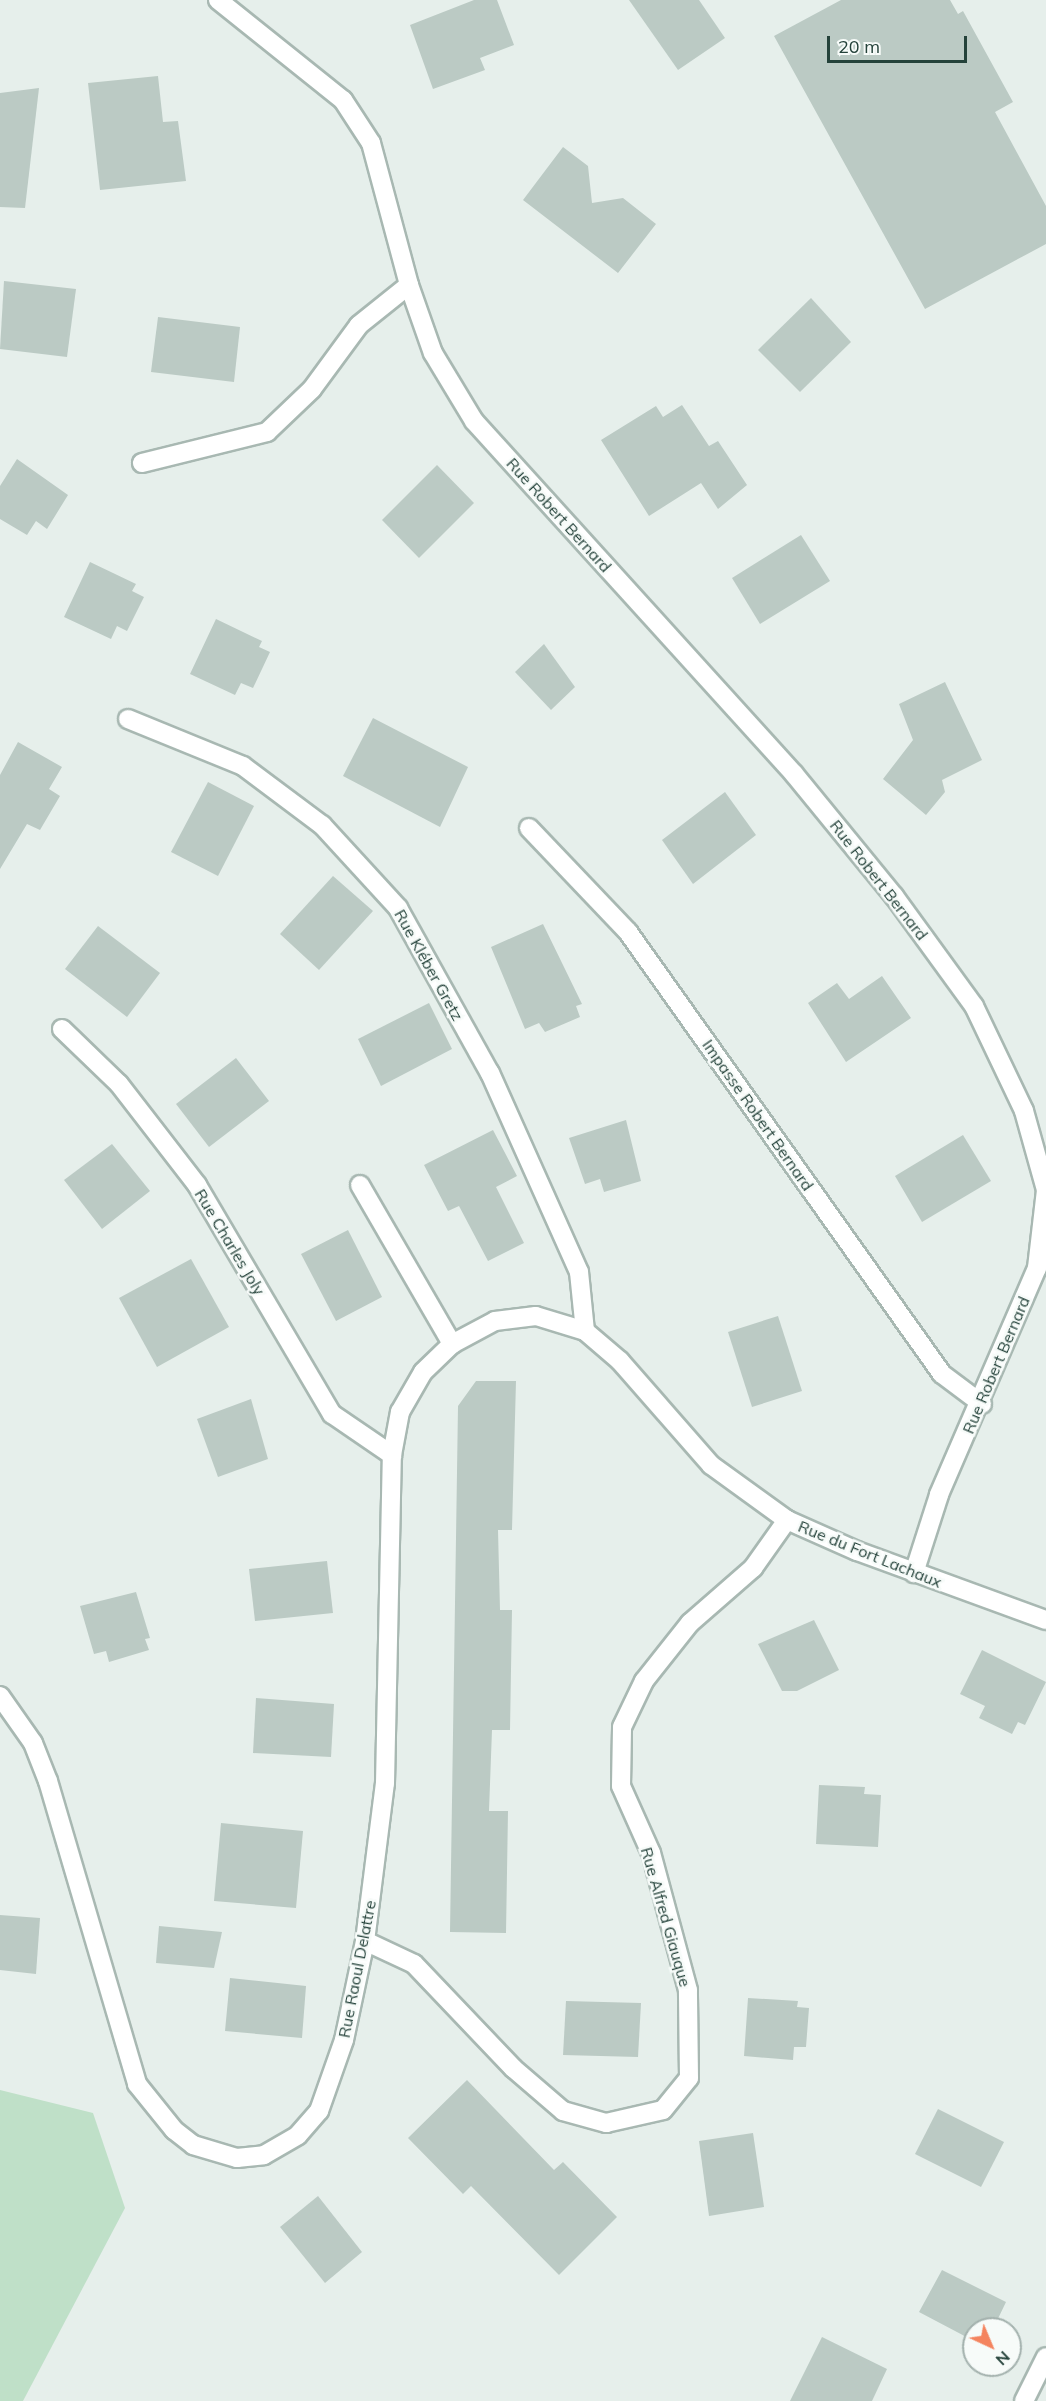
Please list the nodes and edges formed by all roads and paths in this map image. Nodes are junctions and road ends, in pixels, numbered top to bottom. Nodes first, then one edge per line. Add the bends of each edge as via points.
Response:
1 (218, 0) edge
2 (409, 285) junction
3 (142, 463) dead end
4 (128, 719) dead end
5 (529, 828) dead end
6 (62, 1029) dead end
7 (360, 1185) dead end
8 (585, 1331) junction
9 (452, 1344) junction
10 (982, 1404) junction
11 (392, 1455) junction
12 (788, 1520) junction
13 (914, 1573) junction
14 (1046, 1620) edge
15 (0, 1696) edge
16 (364, 1941) junction
17 (1046, 2357) edge
18 (1024, 2401) edge

1 - 2 street, Rue Robert Bernard via 343,100 371,142
2 - 3 street via 359,325 312,389 267,432
2 - 10 street, Rue Robert Bernard via 433,352 474,421 794,774 894,896 974,1006 1024,1112 1046,1190 1037,1268
4 - 8 street, Rue Kléber Gretz via 243,766 329,831 398,908 490,1073 579,1272
5 - 10 street, Impasse Robert Bernard via 628,932 942,1374
6 - 11 street, Rue Charles Joly via 119,1084 197,1185 332,1414
7 - 9 street
8 - 9 street, Rue Raoul Delattre via 536,1316 495,1321
8 - 12 street, Rue du Fort Lachaux via 620,1361 711,1465
9 - 11 street, Rue Raoul Delattre via 423,1372 400,1412
10 - 13 street, Rue Robert Bernard via 939,1495
11 - 16 street, Rue Raoul Delattre via 385,1783
12 - 13 street, Rue du Fort Lachaux
12 - 16 street, Rue Alfred Giauque via 753,1568 690,1623 644,1681 622,1727 621,1786 651,1853 688,1990 689,2078 663,2110 606,2123 563,2111 513,2068 414,1964
13 - 14 street, Rue du Fort Lachaux
15 - 16 street, Rue Raoul Delattre via 33,1743 48,1781 137,2084 174,2130 193,2145 237,2158 264,2155 298,2135 320,2111 344,2040
17 - 18 street

